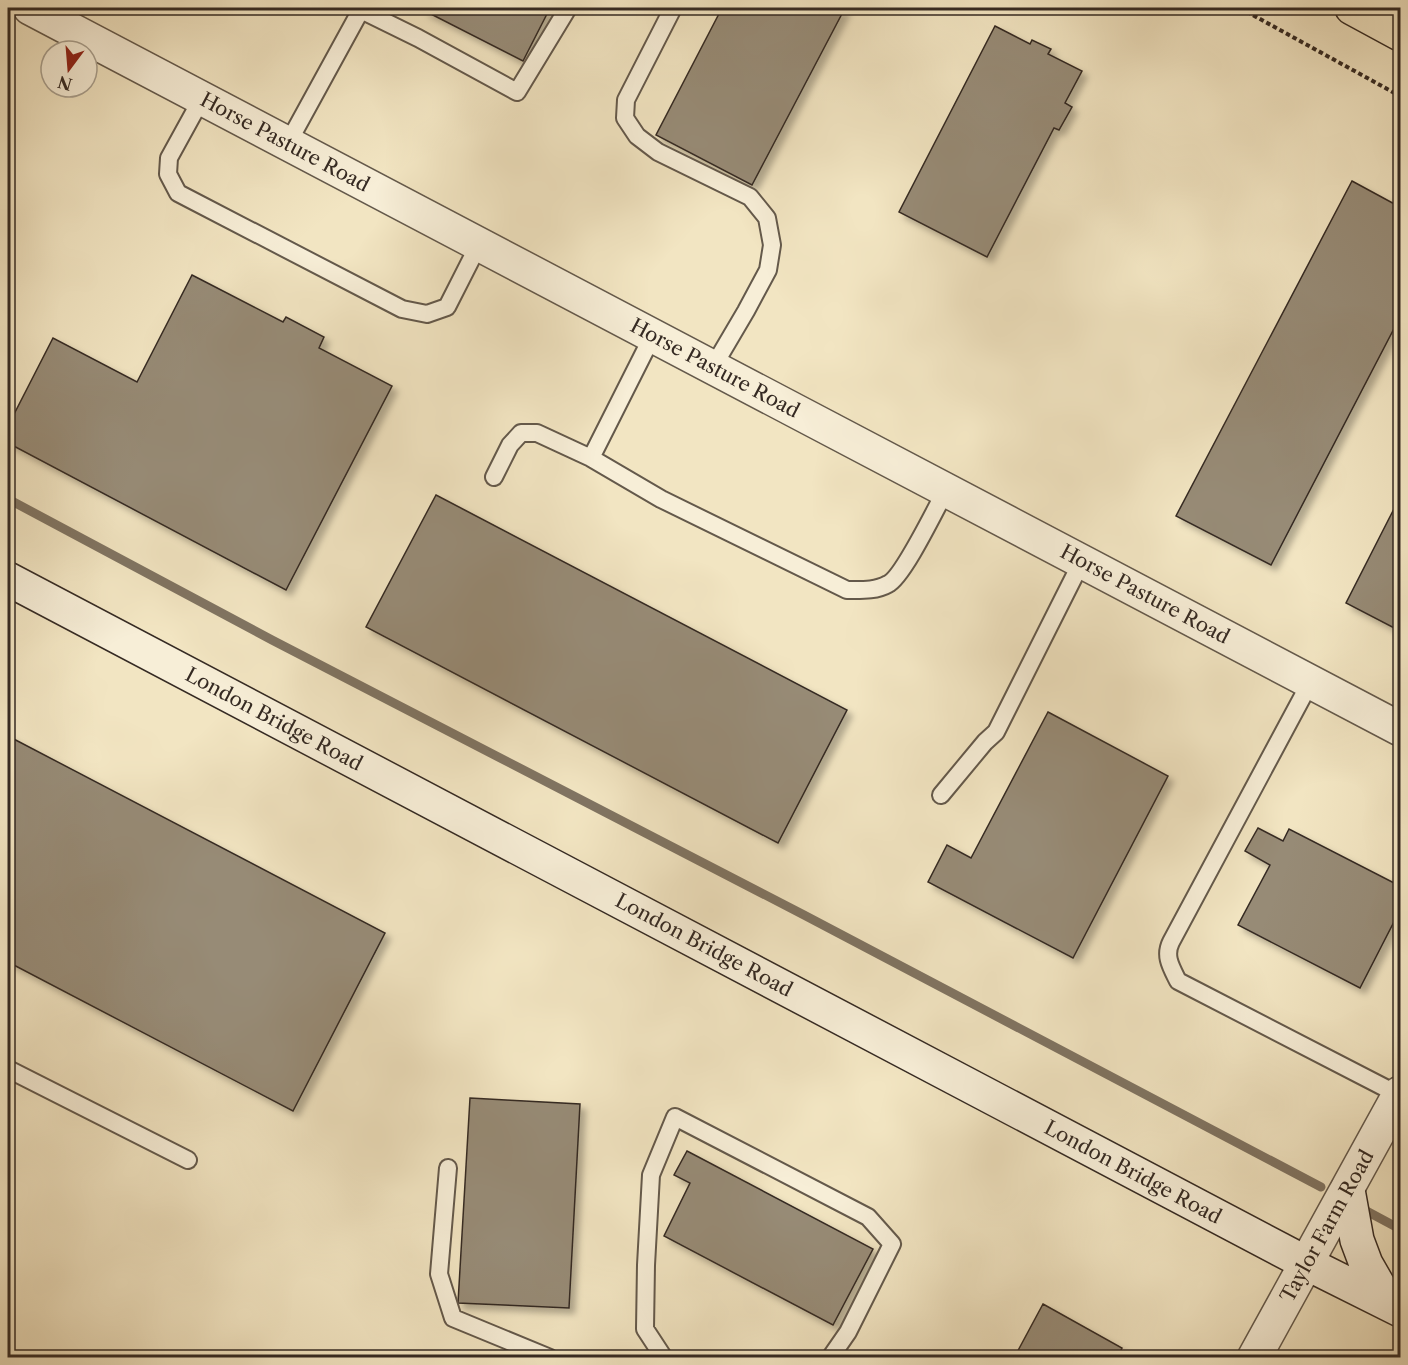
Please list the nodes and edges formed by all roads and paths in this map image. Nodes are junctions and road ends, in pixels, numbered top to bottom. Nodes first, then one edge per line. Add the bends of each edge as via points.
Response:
1 (30, 8) edge
2 (568, 8) edge
3 (673, 8) edge
4 (1240, 8) edge
5 (1352, 8) edge
6 (362, 9) edge
7 (1401, 34) edge
8 (1401, 96) edge
9 (202, 98) junction
10 (288, 143) junction
11 (479, 244) junction
12 (653, 335) junction
13 (713, 367) junction
14 (591, 458) junction
15 (494, 477) dead end
16 (946, 490) junction
17 (1082, 561) junction
18 (8, 579) edge
19 (1311, 681) junction
20 (1401, 729) edge
21 (941, 795) dead end
22 (8, 1069) edge
23 (1400, 1094) edge
24 (188, 1160) dead end
25 (448, 1168) dead end
26 (1348, 1190) junction
27 (1306, 1263) junction
28 (1395, 1307) edge
29 (550, 1358) edge
30 (664, 1358) edge
31 (830, 1358) edge
32 (1254, 1358) edge

1 - 9 street, Horse Pasture Road
2 - 6 lane via 516,92
3 - 13 lane via 626,100 625,118 636,136 658,152 750,197 767,218 772,245 768,270
4 - 8 path
5 - 7 main road
6 - 10 lane
9 - 10 street, Horse Pasture Road
9 - 11 lane via 169,158 168,174 178,193 402,309 427,314 447,307
10 - 11 street, Horse Pasture Road
11 - 12 street, Horse Pasture Road
12 - 13 street, Horse Pasture Road
12 - 14 lane
13 - 16 street, Horse Pasture Road
14 - 15 lane via 537,433 521,433 510,445
14 - 16 lane via 661,499 847,590 872,590 890,584
16 - 17 street, Horse Pasture Road
17 - 19 street, Horse Pasture Road
17 - 21 lane via 996,732
18 - 27 street, London Bridge Road
19 - 20 street, Horse Pasture Road
19 - 23 lane via 1171,942 1167,950 1169,963 1178,981
22 - 24 lane
23 - 26 street, Taylor Farm Road
25 - 29 lane via 439,1274 453,1318
26 - 27 street, Taylor Farm Road
26 - 28 street via 1357,1240 1366,1264
27 - 28 street, London Bridge Road
27 - 32 street, Taylor Farm Road
30 - 31 lane via 645,1329 646,1265 651,1175 675,1117 868,1217 892,1244 848,1332

